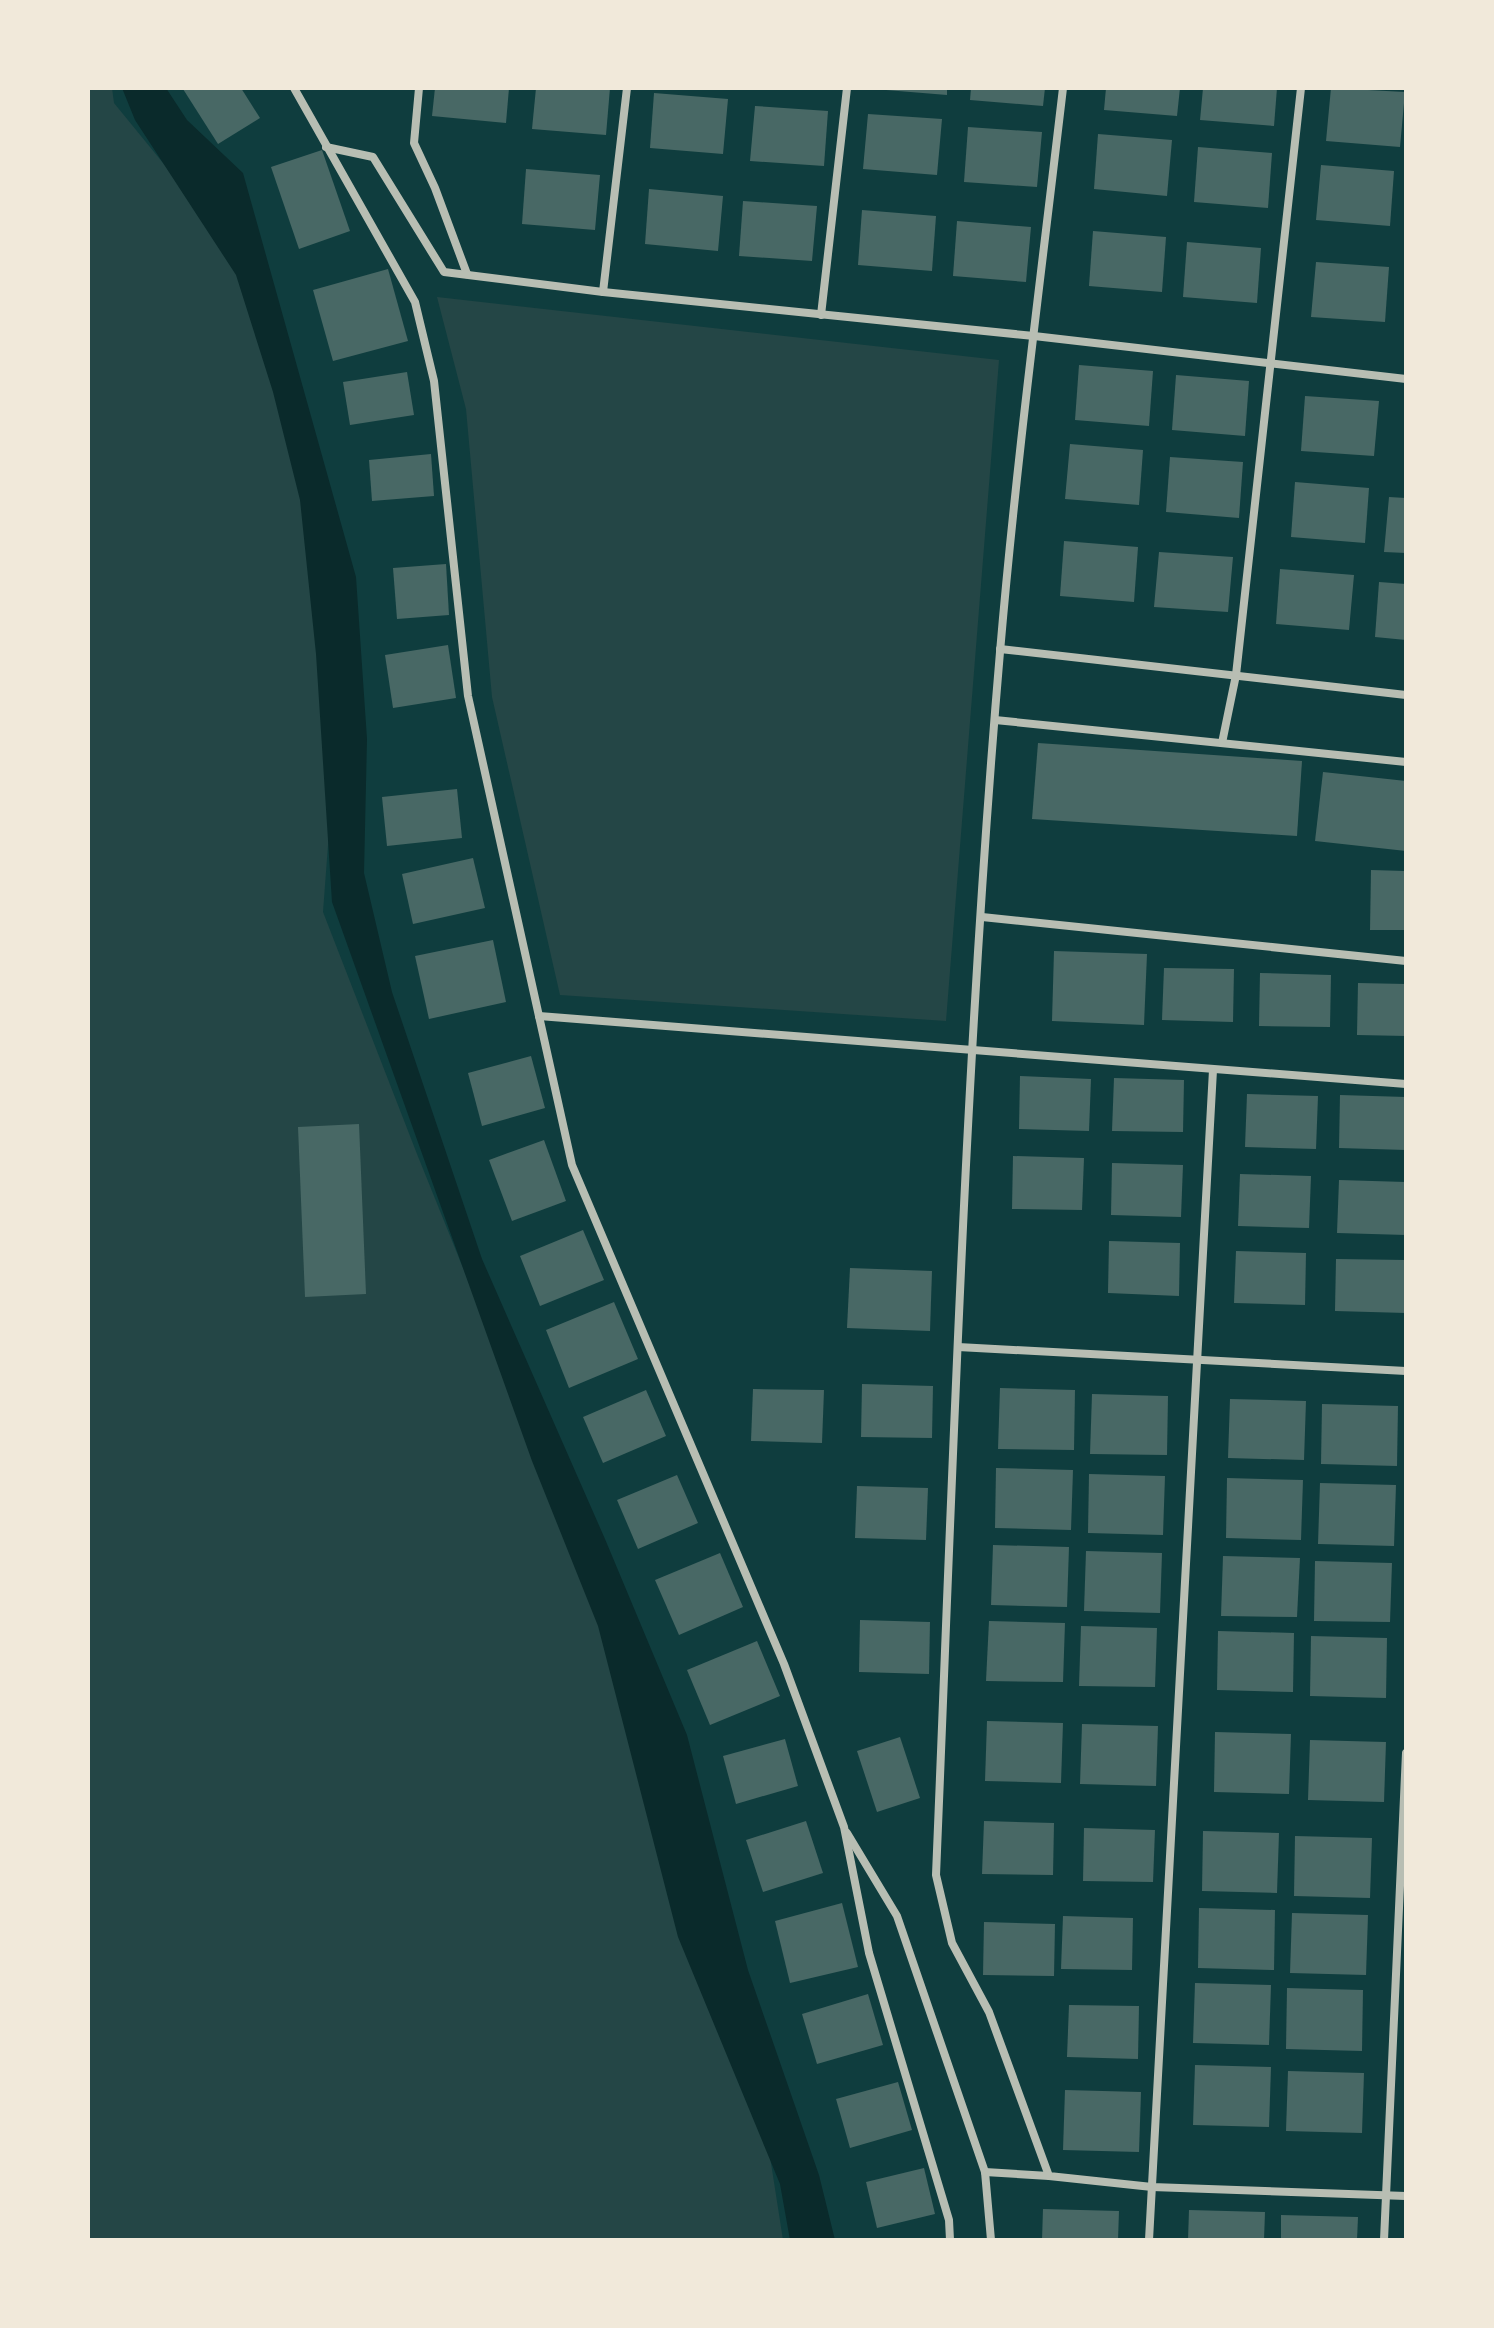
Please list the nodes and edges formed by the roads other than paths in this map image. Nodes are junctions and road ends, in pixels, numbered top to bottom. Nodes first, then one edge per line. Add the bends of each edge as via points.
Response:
1 (294, 88) edge
2 (419, 88) edge
3 (627, 88) edge
4 (847, 88) edge
5 (1063, 88) edge
6 (1301, 88) edge
7 (326, 147) junction
8 (467, 274) junction
9 (603, 292) junction
10 (821, 315) junction
11 (1034, 336) junction
12 (1271, 364) junction
13 (1406, 379) edge
14 (1000, 649) junction
15 (1236, 675) junction
16 (1406, 695) edge
17 (995, 720) junction
18 (1222, 743) junction
19 (1406, 762) edge
20 (982, 917) junction
21 (1406, 961) edge
22 (539, 1016) junction
23 (972, 1051) junction
24 (1213, 1070) junction
25 (1406, 1084) edge
26 (958, 1347) junction
27 (1195, 1360) junction
28 (1406, 1371) edge
29 (1406, 1753) edge
30 (844, 1827) junction
31 (985, 2172) junction
32 (1049, 2176) junction
33 (1152, 2187) junction
34 (1387, 2195) junction
35 (1406, 2196) edge
36 (950, 2240) edge
37 (991, 2240) edge
38 (1149, 2240) edge
39 (1384, 2240) edge

1 - 7 street
2 - 8 street via 414,143
3 - 9 street
4 - 10 street
5 - 11 street
6 - 12 street
7 - 8 street via 373,157 444,272
7 - 22 street via 415,302 434,381 468,696
8 - 9 street
9 - 10 street
10 - 11 street
11 - 12 street
11 - 14 street
12 - 13 street
12 - 15 street
14 - 15 street
14 - 17 street
15 - 16 street
15 - 18 street
17 - 18 street
17 - 20 street
18 - 19 street
20 - 21 street
20 - 23 street
22 - 23 street
22 - 30 street via 572,1165 784,1664
23 - 24 street
23 - 26 street
24 - 25 street
24 - 27 street
26 - 27 street
26 - 32 street via 936,1875 952,1943 989,2012
27 - 28 street
27 - 33 street
29 - 34 street
30 - 31 street via 897,1916
30 - 36 street via 869,1953 949,2220
31 - 32 street
31 - 37 street
32 - 33 street
33 - 34 street
33 - 38 street
34 - 35 street
34 - 39 street

